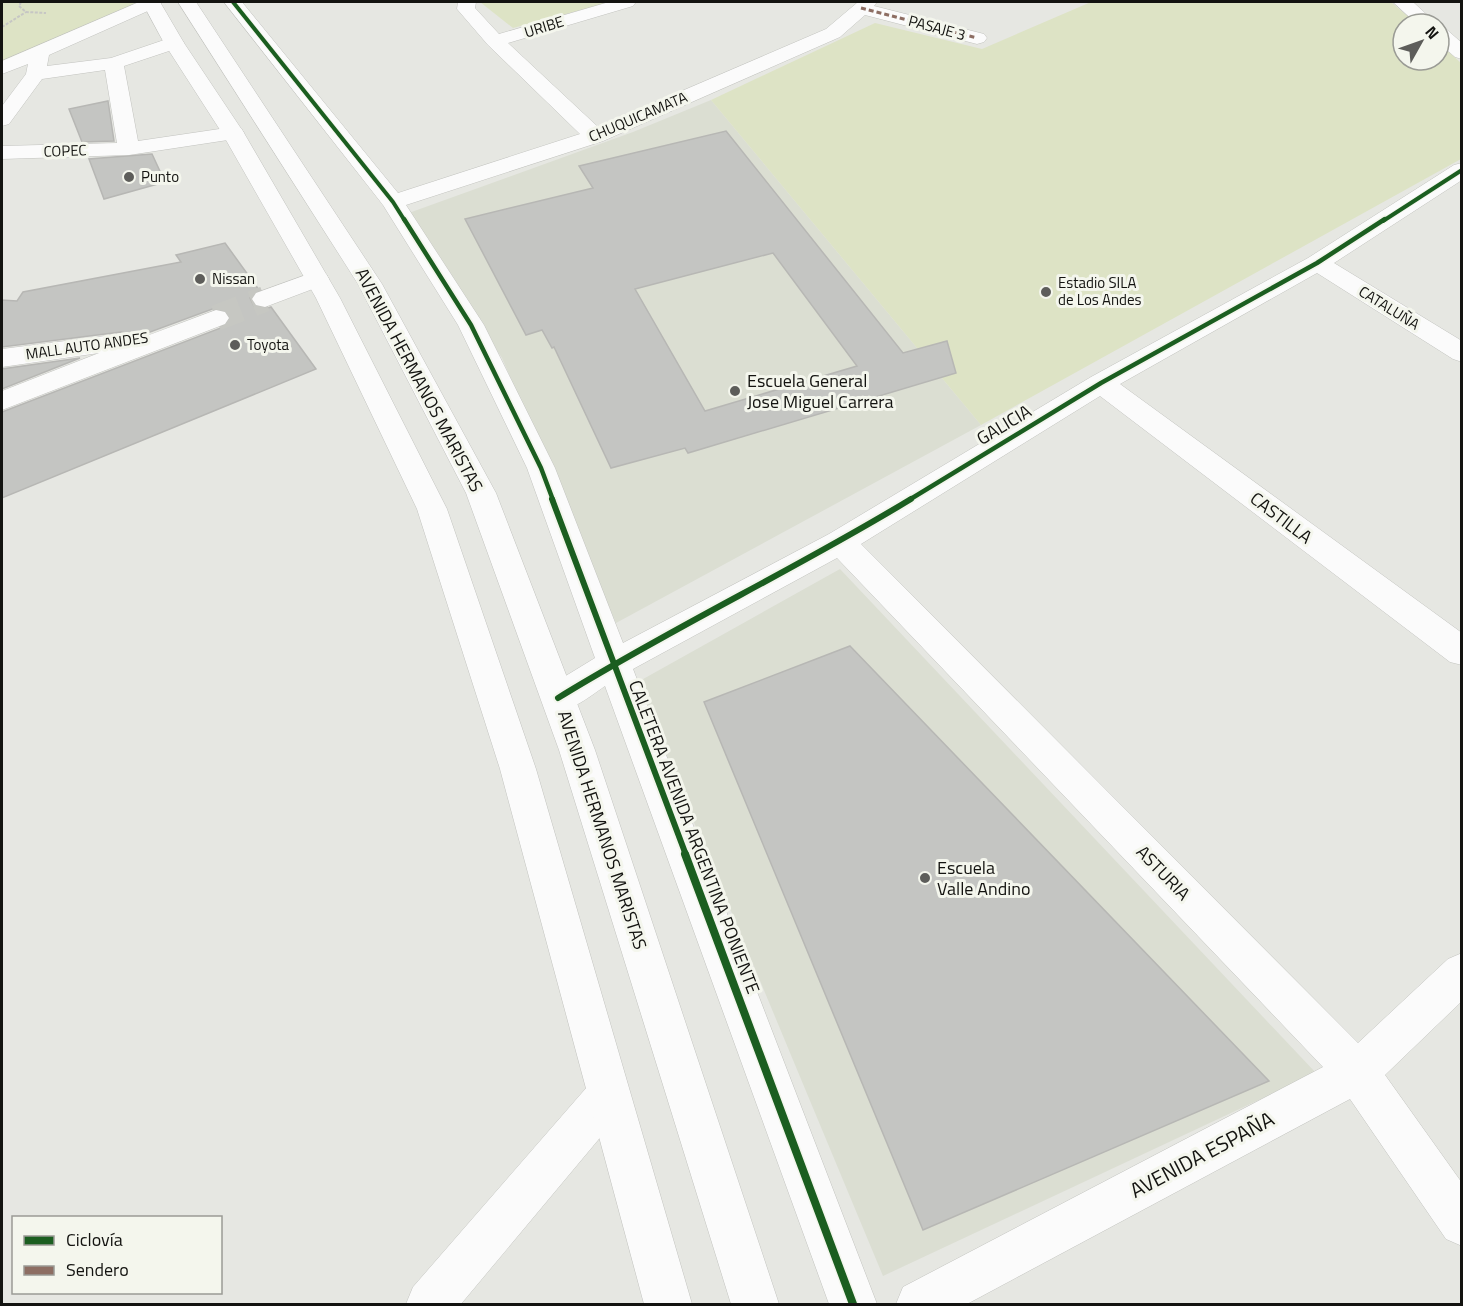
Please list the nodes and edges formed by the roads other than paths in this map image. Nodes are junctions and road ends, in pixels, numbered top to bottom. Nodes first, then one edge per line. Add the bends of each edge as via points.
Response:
1 (152, 2) edge
2 (187, 2) edge
3 (233, 2) edge
4 (467, 2) edge
5 (627, 2) edge
6 (1402, 2) edge
7 (865, 5) edge
8 (1414, 12) edge
9 (977, 38) dead end
10 (495, 41) junction
11 (174, 44) junction
12 (39, 51) junction
13 (114, 63) junction
14 (2, 68) edge
15 (36, 74) junction
16 (2, 120) edge
17 (233, 133) junction
18 (595, 136) junction
19 (129, 149) junction
20 (2, 153) edge
21 (1461, 170) edge
22 (393, 202) junction
23 (1317, 263) junction
24 (316, 279) junction
25 (265, 299) tunnel mouth
26 (216, 318) tunnel mouth
27 (173, 334) junction
28 (1461, 353) edge
29 (2, 358) edge
30 (1101, 383) junction
31 (2, 401) edge
32 (840, 542) junction
33 (1461, 652) edge
34 (613, 664) junction
35 (558, 698) junction
36 (1461, 973) edge
37 (1357, 1072) junction
38 (609, 1094) junction
39 (1461, 1223) edge
40 (430, 1305) edge
41 (668, 1305) edge
42 (755, 1305) edge
43 (853, 1305) edge
44 (920, 1305) edge

1 - 11 street
1 - 12 street
2 - 35 street, AVENIDA HERMANOS MARISTAS via 370,284 475,482
3 - 22 street, CALETERA AVENIDA ARGENTINA PONIENTE
4 - 10 street, URIBE via 466,9
5 - 10 street, URIBE
6 - 8 street
7 - 9 street, PASAJE 3
7 - 18 street, CHUQUICAMATA via 833,33
10 - 18 street, URIBE
11 - 13 street
11 - 17 street
12 - 14 street
12 - 15 street
13 - 15 street
13 - 19 street
15 - 16 street
17 - 19 street, COPEC
17 - 24 street
18 - 22 street, CHUQUICAMATA
19 - 20 street, COPEC
21 - 23 street, GALICIA
22 - 34 street, CALETERA AVENIDA ARGENTINA PONIENTE via 471,325 541,468
23 - 28 street, CATALUÑA
23 - 30 street, GALICIA
24 - 25 street
24 - 38 street via 432,509 518,769
26 - 27 street, MALL AUTO ANDES
27 - 29 street, MALL AUTO ANDES
27 - 31 street, MALL AUTO ANDES
30 - 32 street, GALICIA
30 - 33 street, CASTILLA
32 - 34 street, GALICIA
32 - 37 street, ASTURIA
34 - 35 street, GALICIA
34 - 43 street, CALETERA AVENIDA ARGENTINA PONIENTE
35 - 42 street, AVENIDA HERMANOS MARISTAS
36 - 37 street, AVENIDA ESPAÑA
37 - 39 street, ASTURIA
37 - 44 street, AVENIDA ESPAÑA
38 - 40 street
38 - 41 street

